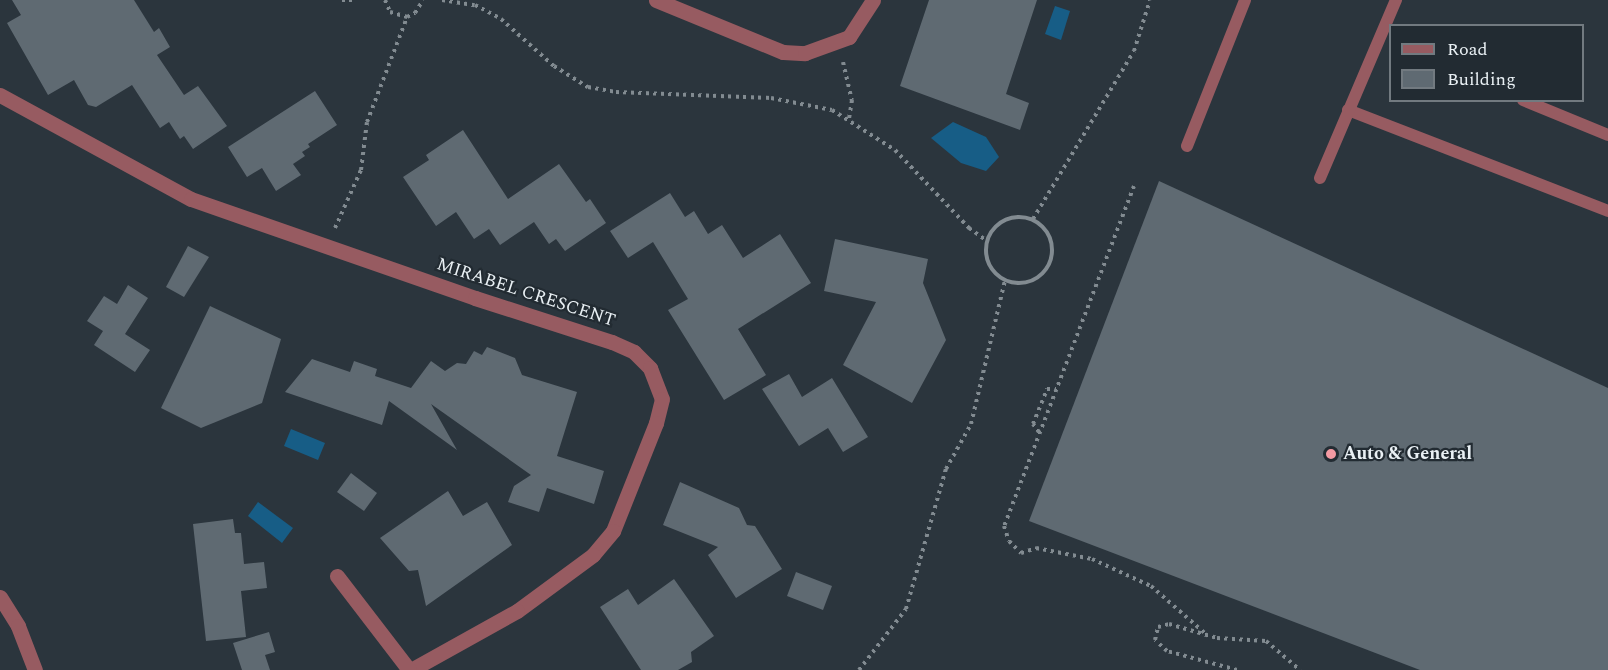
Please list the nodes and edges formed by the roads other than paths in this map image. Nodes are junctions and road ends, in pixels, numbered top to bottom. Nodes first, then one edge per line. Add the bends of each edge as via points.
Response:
1 (656, 0) edge
2 (873, 0) edge
3 (1245, 0) edge
4 (1396, 0) edge
5 (1378, 42) junction
6 (1389, 47) edge
7 (0, 95) edge
8 (1528, 102) edge
9 (1348, 110) junction
10 (1608, 135) edge
11 (1187, 146) dead end
12 (1320, 178) dead end
13 (1608, 211) edge
14 (338, 576) dead end
15 (0, 597) edge
16 (35, 670) edge
17 (410, 670) edge

1 - 2 street via 783,52 805,53 836,45 865,18
3 - 11 lane
4 - 5 lane
5 - 6 lane
5 - 9 lane
7 - 17 street, MIRABEL CRESCENT via 191,199 612,342 634,352 650,368 662,399 646,452 613,531 593,555 517,611
8 - 10 lane
9 - 12 lane
9 - 13 lane
14 - 17 street
15 - 16 street via 18,626

